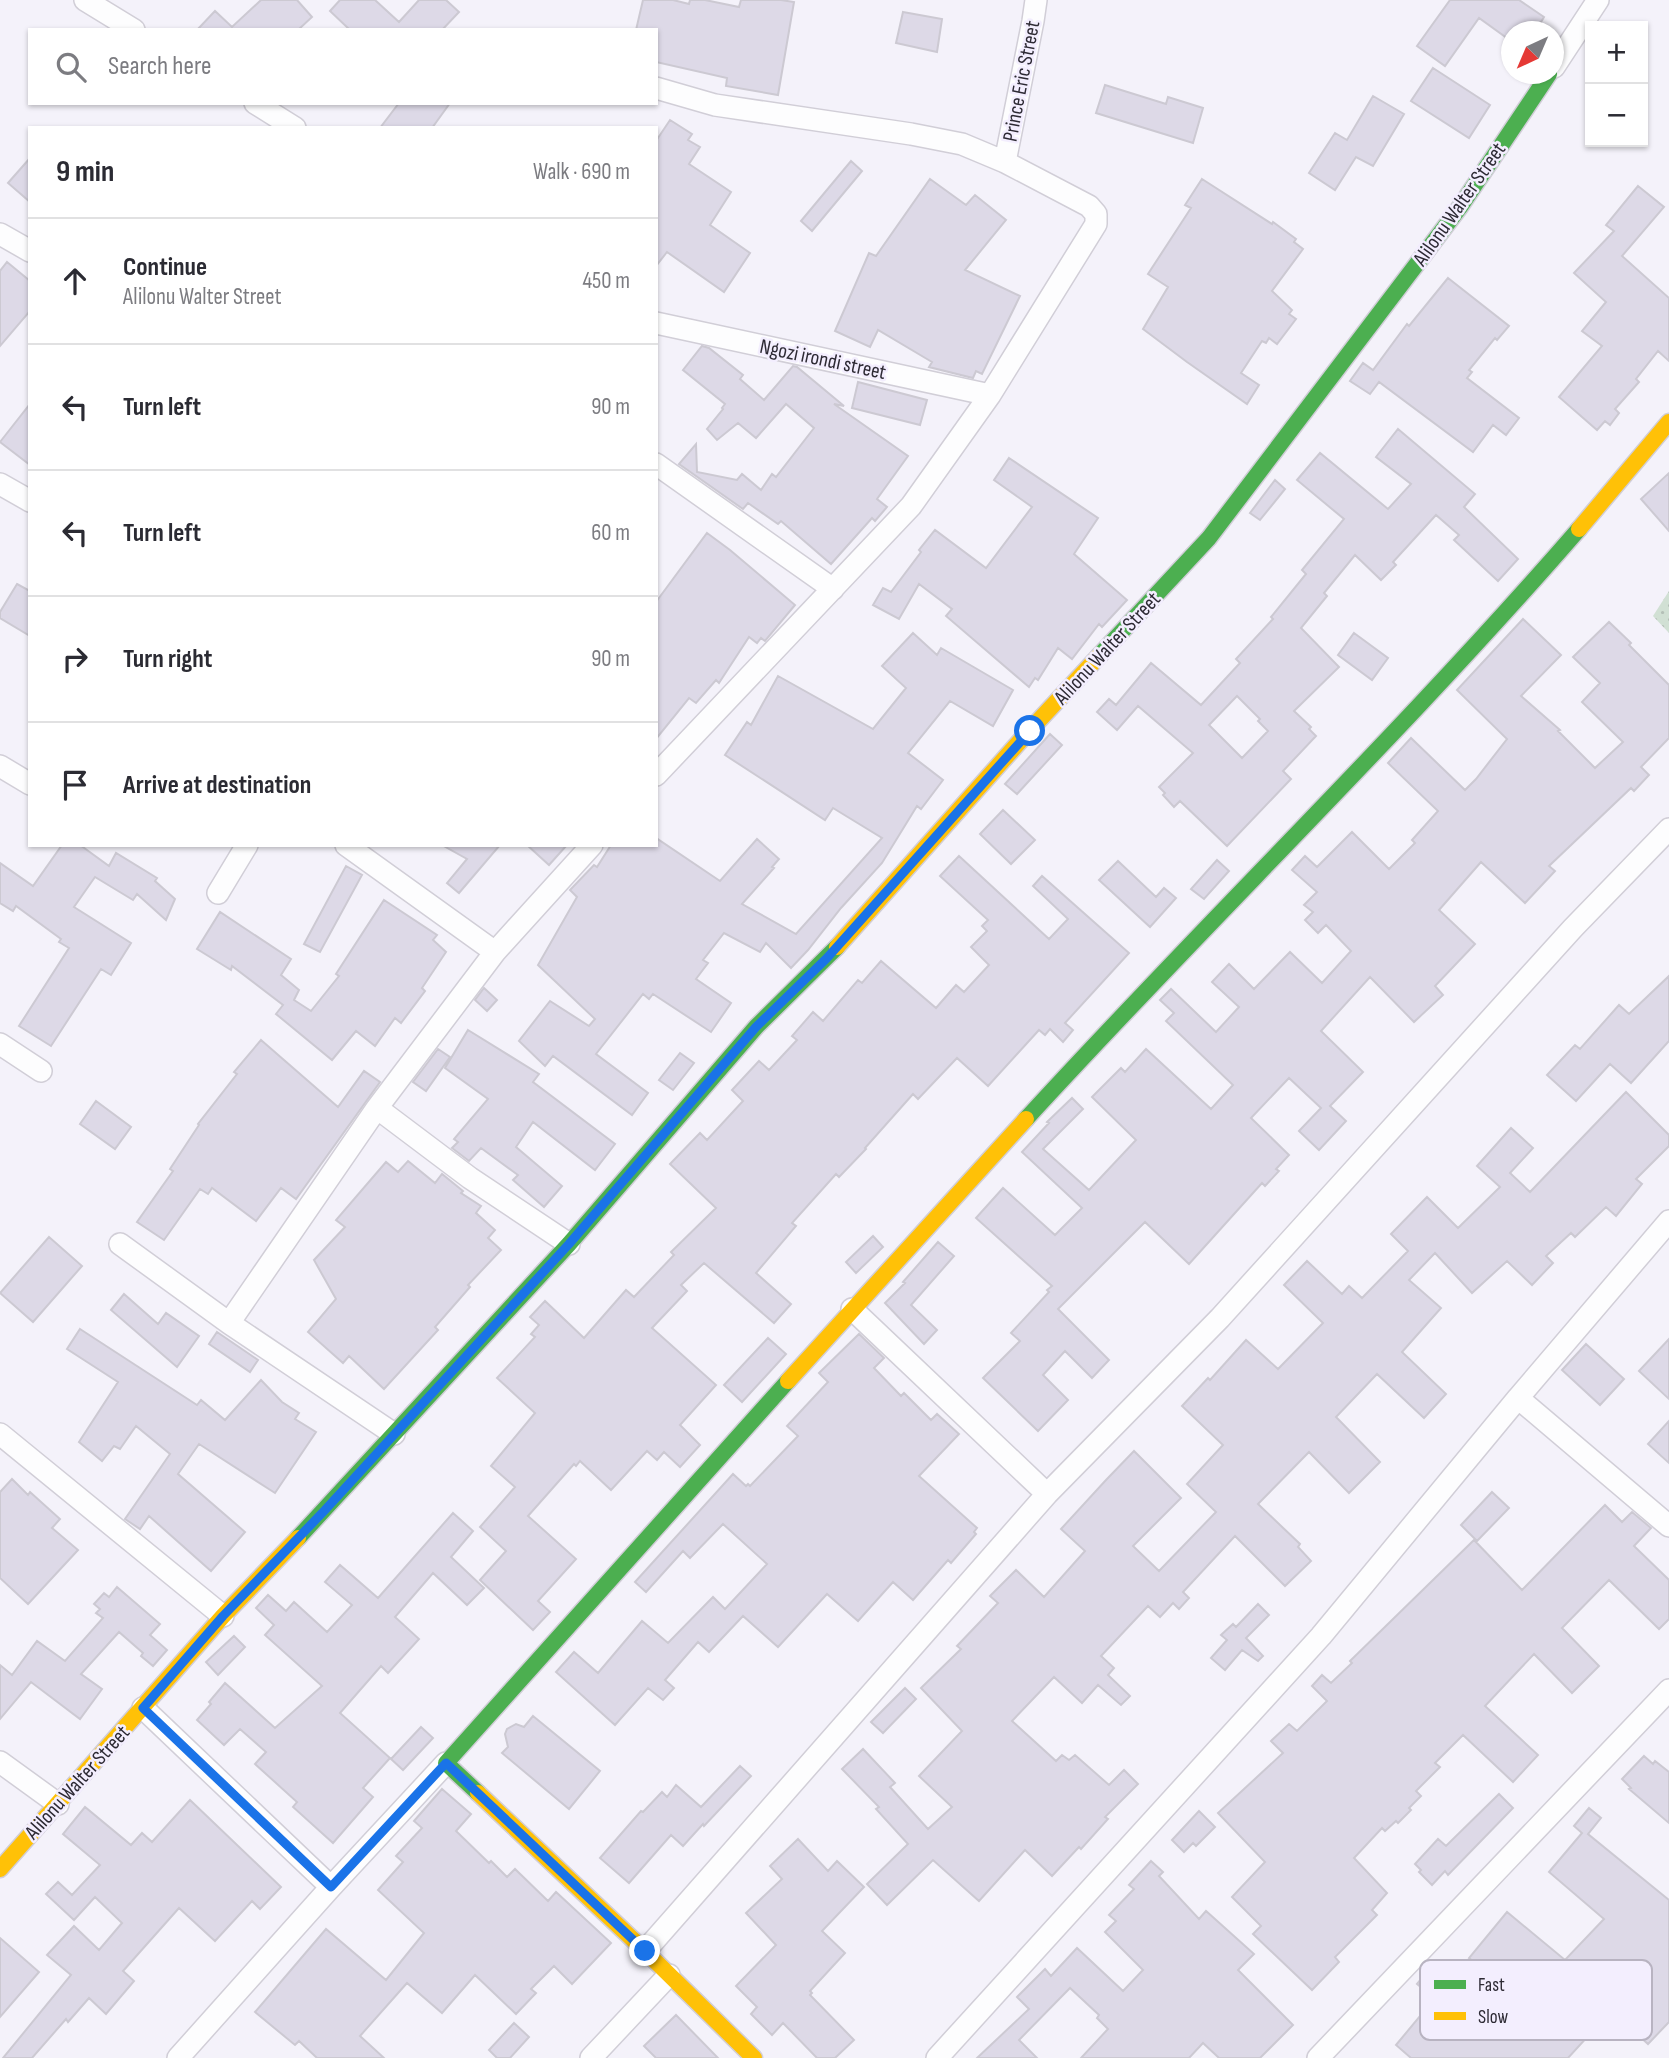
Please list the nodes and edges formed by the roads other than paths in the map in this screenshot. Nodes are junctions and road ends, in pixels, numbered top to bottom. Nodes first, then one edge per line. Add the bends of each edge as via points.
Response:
1 (85, 0) edge
2 (1036, 0) edge
3 (1598, 0) edge
4 (131, 28) edge
5 (1564, 51) edge
6 (1542, 84) edge
7 (658, 89) edge
8 (258, 105) edge
9 (292, 126) edge
10 (1005, 162) junction
11 (0, 234) edge
12 (28, 250) edge
13 (658, 323) edge
14 (990, 395) junction
15 (1669, 422) edge
16 (658, 465) edge
17 (0, 484) edge
18 (28, 500) edge
19 (833, 589) junction
20 (0, 766) edge
21 (658, 771) edge
22 (28, 783) edge
23 (1669, 829) edge
24 (246, 847) edge
25 (349, 847) edge
26 (590, 847) edge
27 (218, 893) dead end
28 (495, 953) junction
29 (0, 1044) edge
30 (41, 1072) dead end
31 (377, 1108) junction
32 (1669, 1221) edge
33 (120, 1244) dead end
34 (569, 1244) junction
35 (852, 1309) junction
36 (229, 1323) junction
37 (1518, 1398) junction
38 (0, 1434) edge
39 (394, 1434) junction
40 (1046, 1494) junction
41 (1669, 1526) edge
42 (223, 1616) junction
43 (1669, 1690) edge
44 (143, 1708) junction
45 (0, 1762) edge
46 (446, 1763) junction
47 (58, 1804) junction
48 (0, 1870) edge
49 (331, 1887) junction
50 (645, 1951) junction
51 (669, 1975) junction
52 (178, 2058) edge
53 (591, 2058) edge
54 (754, 2058) edge
55 (937, 2058) edge
56 (1318, 2058) edge

1 - 4 street
2 - 10 street, Prince Eric Street
3 - 5 street
6 - 34 street, Alilonu Walter Street via 1461,207 1209,538 827,958 756,1027
7 - 10 street via 715,105 962,144
8 - 9 street
10 - 14 street via 1089,206 1096,214 1096,224
11 - 12 street
13 - 14 street, Ngozi irondi street
14 - 19 street via 911,506
15 - 35 street via 1488,631 1127,1010
16 - 19 street
17 - 18 street
19 - 21 street
20 - 22 street
23 - 40 street via 1573,928 1220,1318
24 - 27 street
25 - 28 street
26 - 28 street
28 - 31 street
29 - 30 street
31 - 34 street
31 - 36 street
32 - 37 street
33 - 36 street
34 - 39 street, Alilonu Walter Street
35 - 40 street
35 - 46 street
36 - 39 street
37 - 41 street
37 - 55 street via 1321,1636
38 - 42 street
39 - 42 street, Alilonu Walter Street
40 - 50 street
42 - 44 street, Alilonu Walter Street
43 - 56 street
44 - 47 street, Alilonu Walter Street
44 - 49 street
45 - 47 street
46 - 49 street
46 - 50 street
47 - 48 street, Alilonu Walter Street
49 - 52 street
50 - 51 street
51 - 53 street
51 - 54 street

